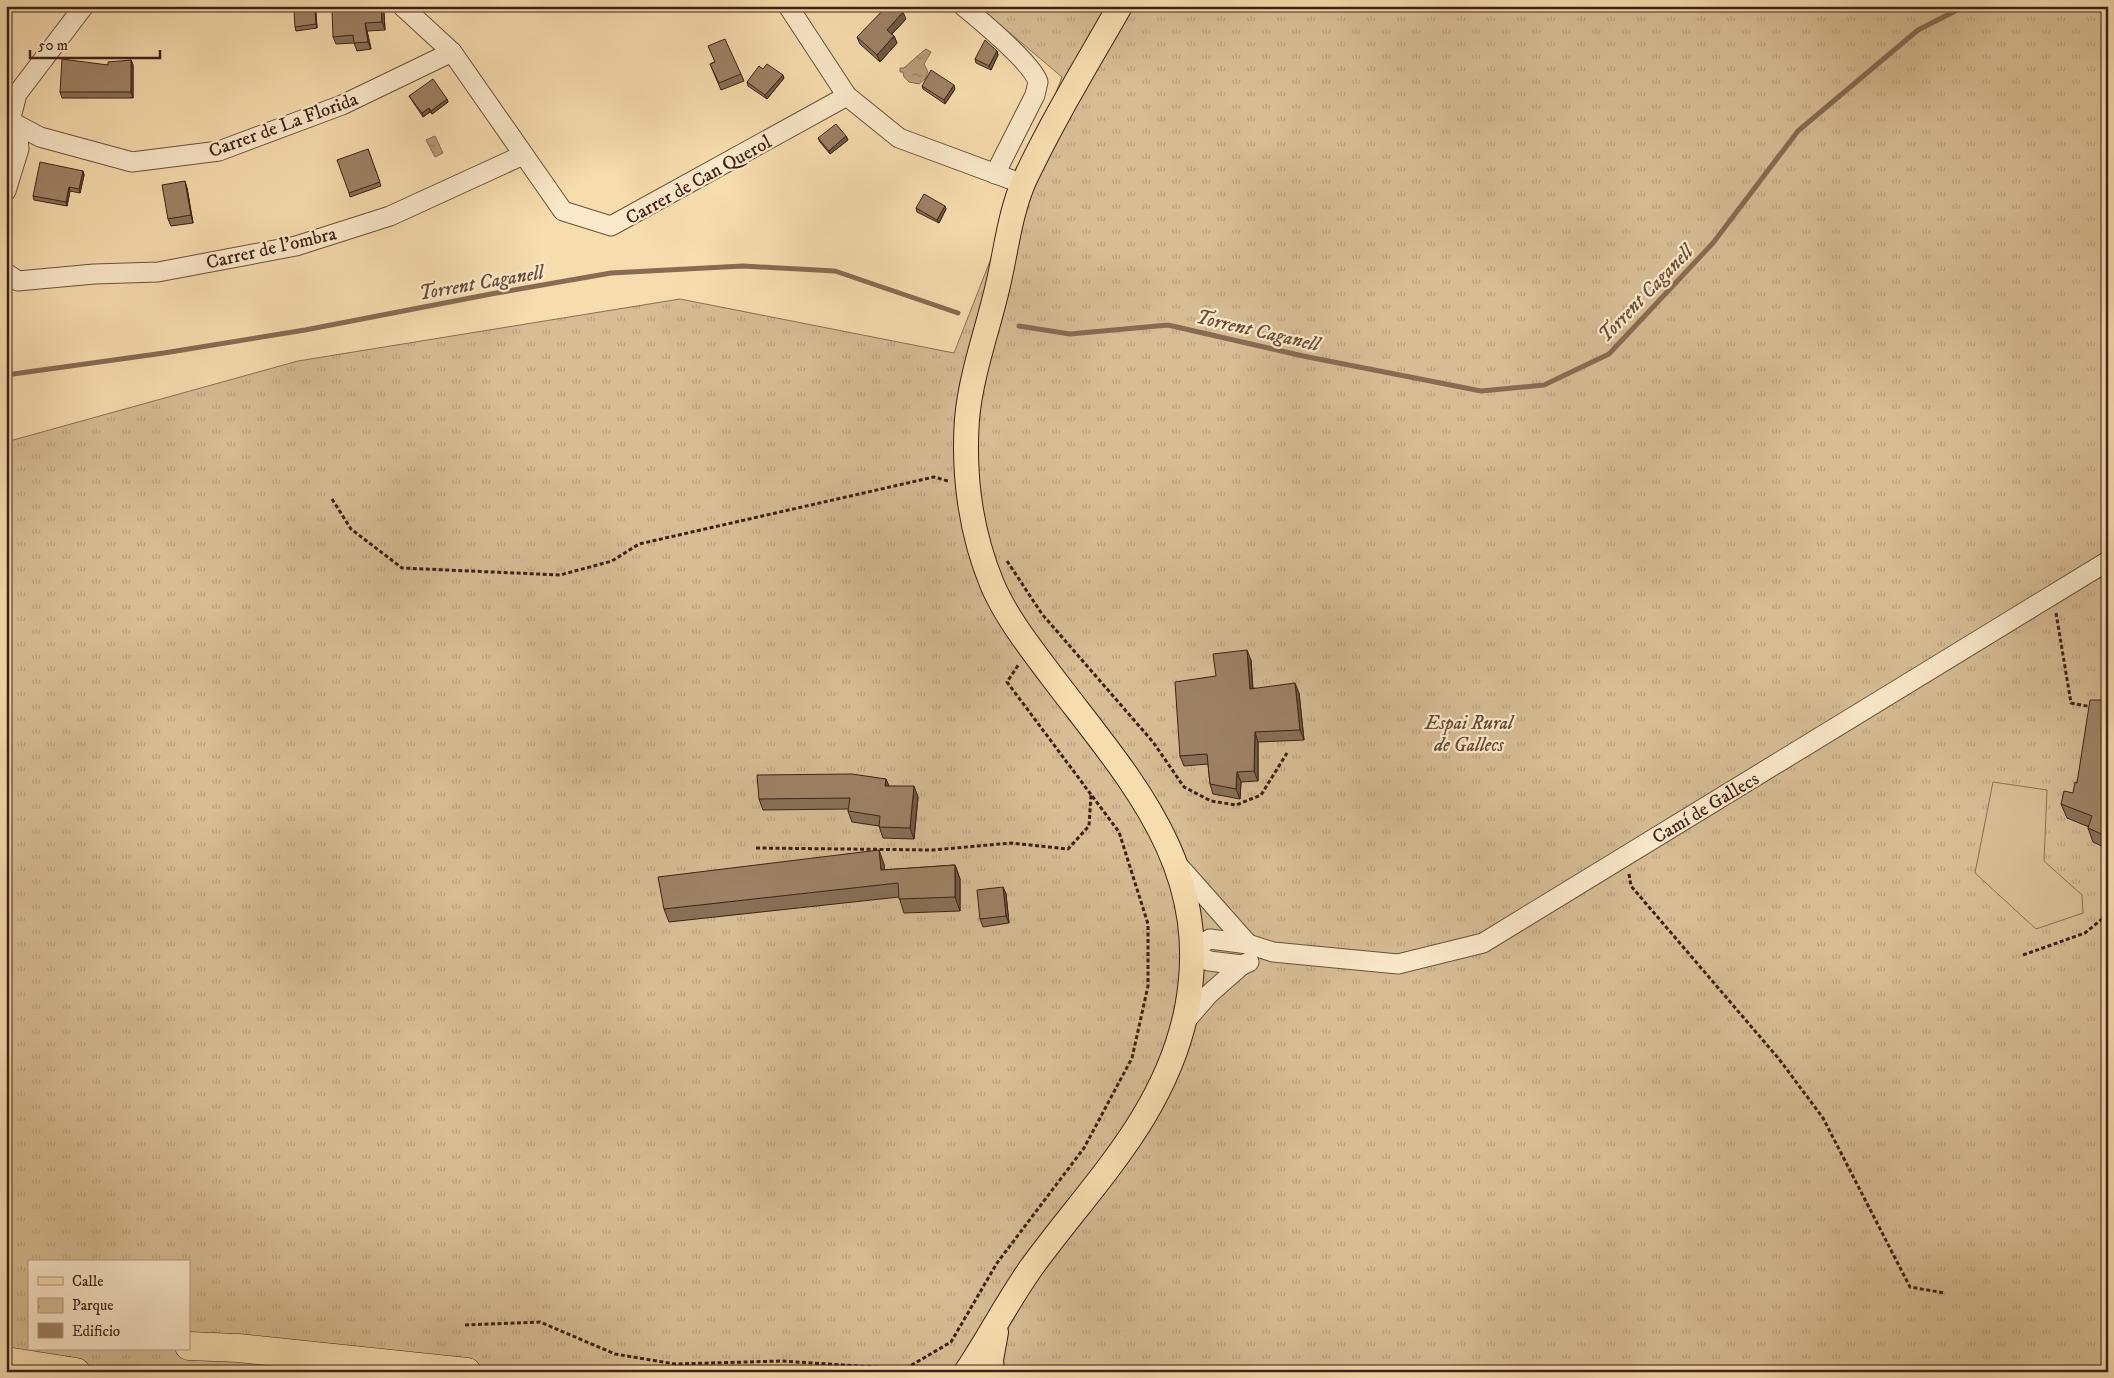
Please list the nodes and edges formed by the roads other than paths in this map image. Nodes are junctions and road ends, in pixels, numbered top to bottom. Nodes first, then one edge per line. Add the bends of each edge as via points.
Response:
1 (84, 6) edge
2 (402, 6) edge
3 (788, 6) edge
4 (963, 6) edge
5 (1120, 6) edge
6 (452, 52) junction
7 (846, 96) junction
8 (18, 125) junction
9 (523, 155) junction
10 (995, 174) junction
11 (1023, 184) junction
12 (6, 191) edge
13 (6, 273) edge
14 (2108, 561) edge
15 (1176, 863) junction
16 (1248, 944) junction
17 (1192, 952) junction
18 (1273, 952) junction
19 (1242, 964) junction
20 (1183, 1024) junction
21 (1004, 1309) junction
22 (190, 1346) edge
23 (28, 1348) edge
24 (6, 1349) edge
25 (6, 1361) edge
26 (30, 1372) edge
27 (76, 1372) edge
28 (467, 1372) edge
29 (966, 1372) edge
30 (992, 1372) edge

1 - 8 street via 17,94 10,121
2 - 6 street, Carrer de Can Querol
3 - 7 street
4 - 10 street via 1027,66 1038,82
5 - 11 main road
6 - 8 street, Carrer de La Florida via 342,105 218,152 132,162 40,137
6 - 9 street, Carrer de Can Querol
7 - 9 street, Carrer de Can Querol via 611,226 563,211
7 - 10 street via 899,138
8 - 12 street via 19,150
9 - 13 street, Carrer de l'ombra via 390,216 296,246 158,272 18,281
10 - 11 street
11 - 15 main road via 967,418 966,468 972,518 994,588 1030,646 1144,800
14 - 18 street, Camí de Gallecs via 1483,943 1398,964
15 - 16 street
15 - 17 main road via 1184,892
16 - 17 street, Camí de Gallecs via 1210,938
16 - 18 street, Camí de Gallecs
17 - 19 street, Camí de Gallecs via 1208,960
17 - 20 main road
18 - 19 street, Camí de Gallecs
19 - 20 street, Camí de Gallecs via 1208,995
20 - 21 main road via 1162,1083 1137,1129
21 - 29 main road
21 - 30 main road via 993,1344
22 - 28 highway
23 - 24 highway
25 - 26 highway
25 - 27 highway

